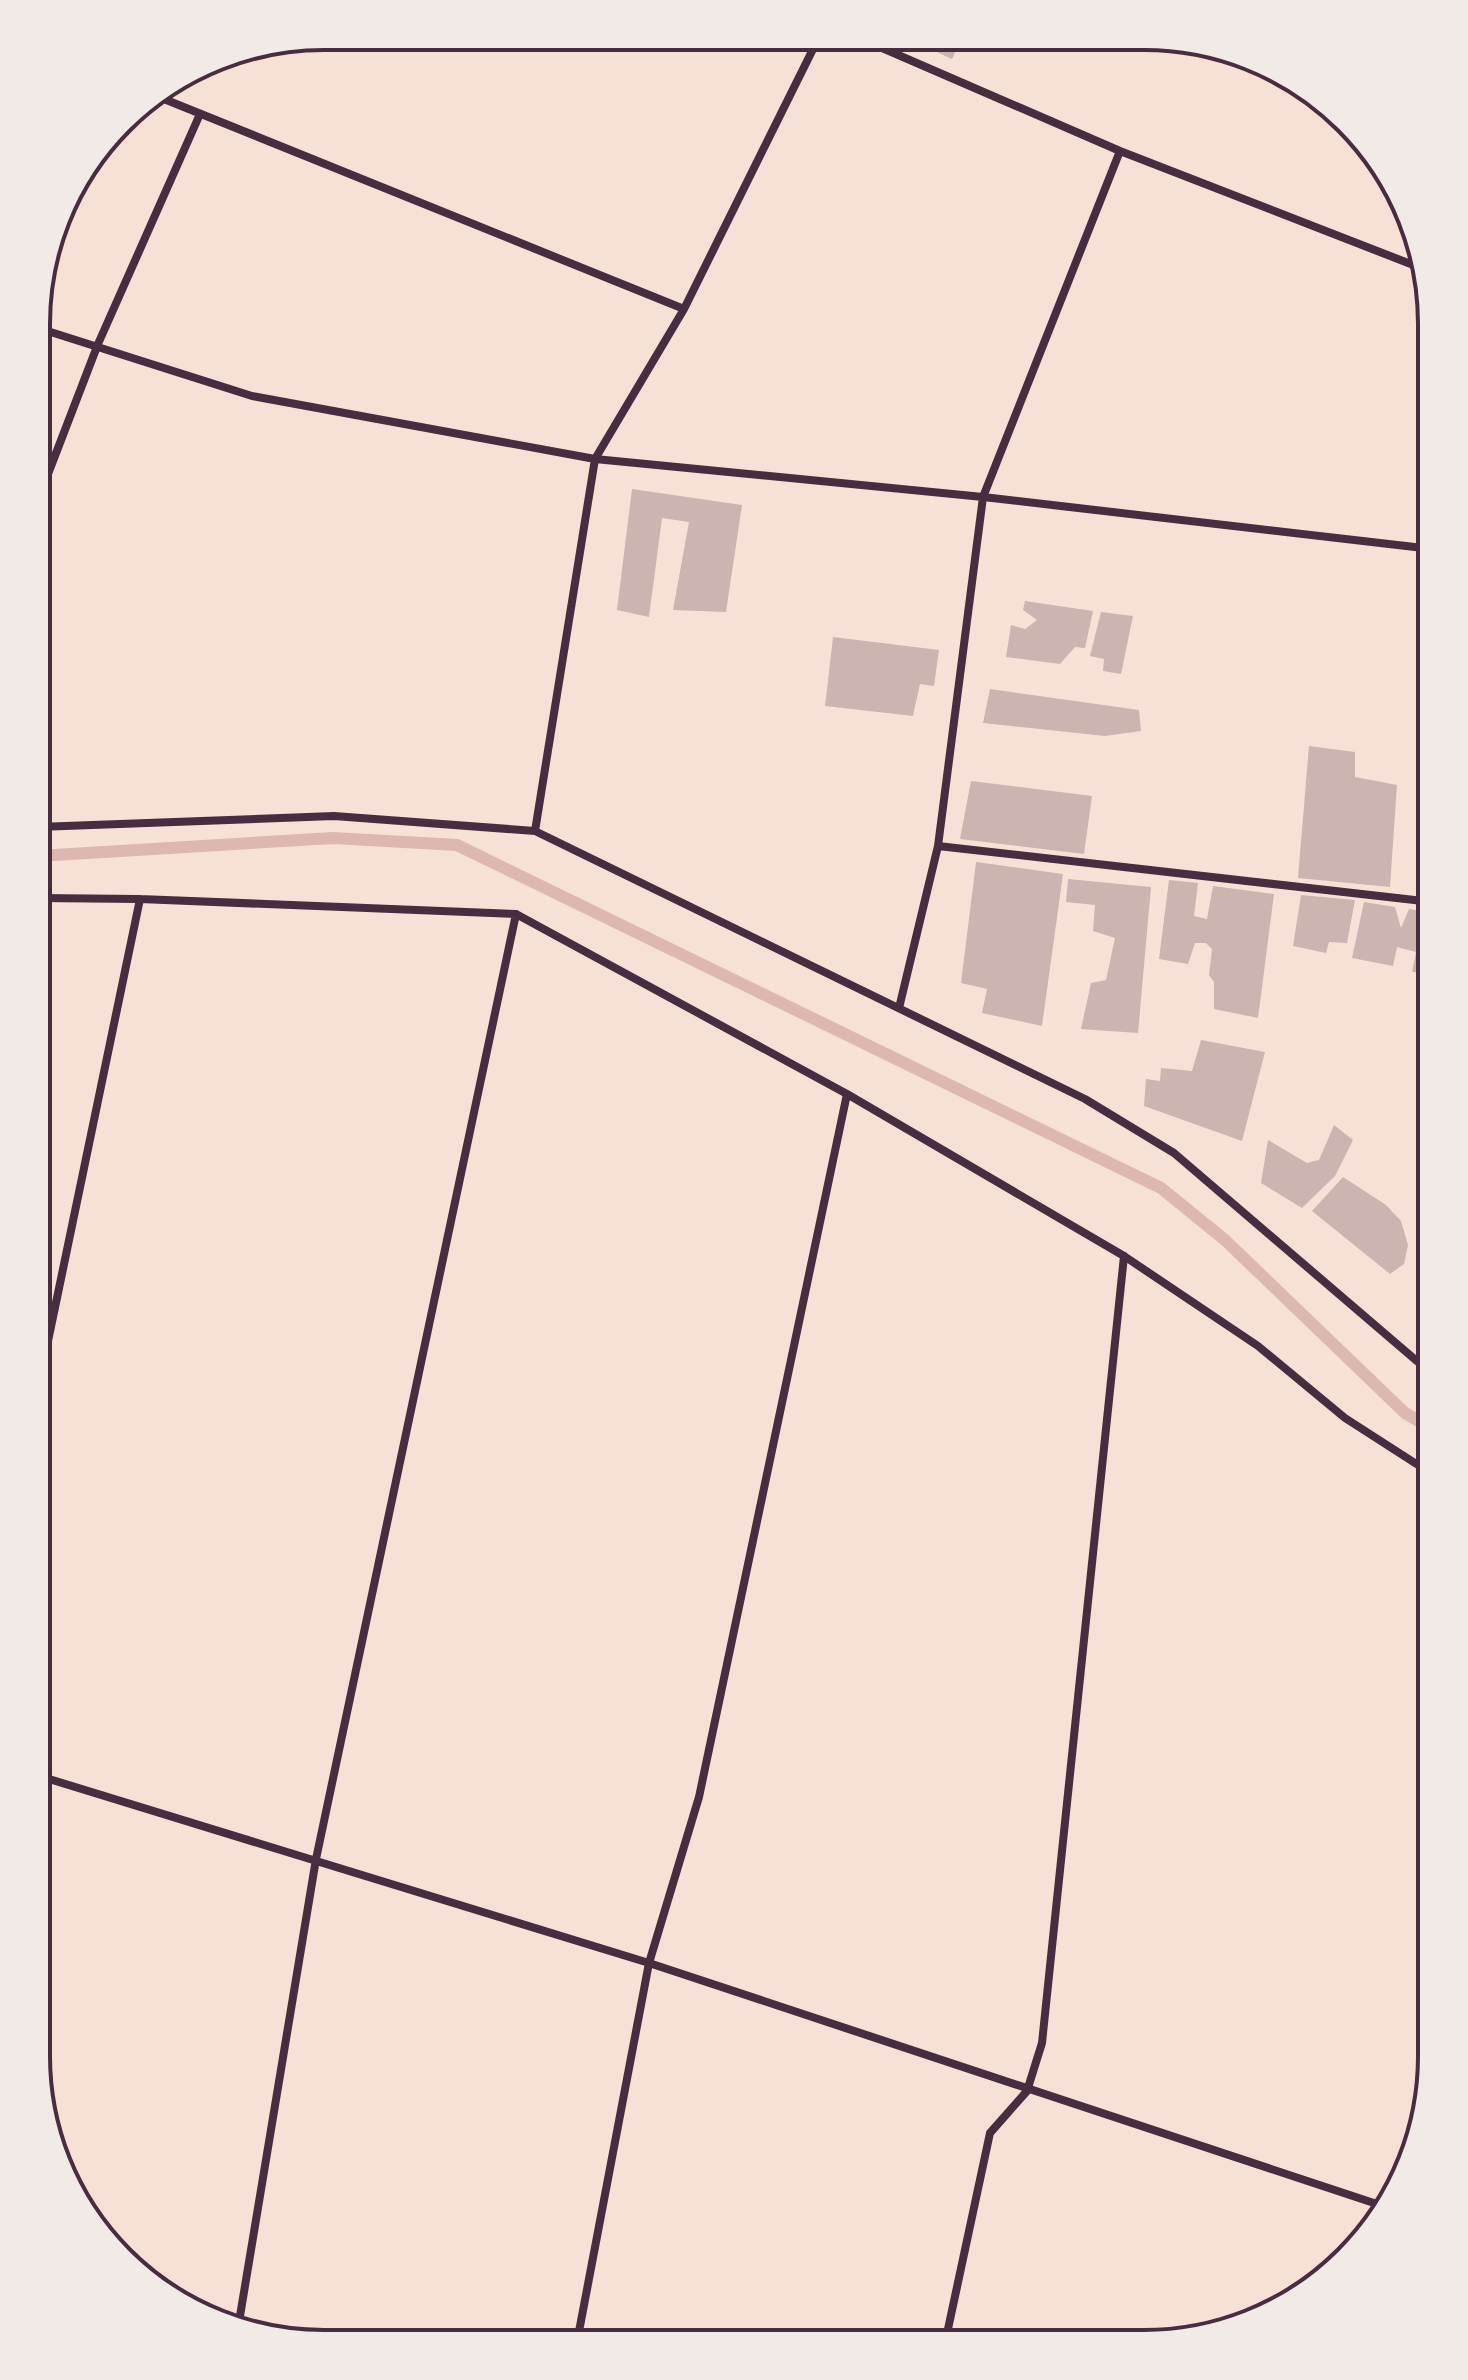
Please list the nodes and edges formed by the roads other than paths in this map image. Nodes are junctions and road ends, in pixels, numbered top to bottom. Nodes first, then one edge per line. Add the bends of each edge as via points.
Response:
1 (812, 50) edge
2 (887, 50) edge
3 (167, 100) edge
4 (200, 114) junction
5 (1120, 151) junction
6 (1411, 264) edge
7 (684, 309) junction
8 (50, 331) edge
9 (98, 344) junction
10 (595, 459) junction
11 (50, 469) edge
12 (983, 497) junction
13 (1418, 547) edge
14 (50, 827) edge
15 (535, 831) junction
16 (938, 846) junction
17 (50, 898) edge
18 (140, 899) junction
19 (1418, 900) edge
20 (516, 914) junction
21 (899, 1008) junction
22 (847, 1094) junction
23 (1124, 1256) junction
24 (50, 1332) edge
25 (1417, 1361) edge
26 (1417, 1465) edge
27 (50, 1779) edge
28 (316, 1859) junction
29 (649, 1963) junction
30 (1027, 2091) junction
31 (1374, 2203) edge
32 (240, 2316) edge
33 (579, 2330) edge
34 (948, 2330) edge

1 - 7 street
2 - 5 street
3 - 4 street
4 - 7 street
4 - 9 street
5 - 6 street
5 - 12 street
7 - 10 street
8 - 9 street
9 - 10 street via 252,396
9 - 11 street
10 - 12 street
10 - 15 street
12 - 13 street
12 - 16 street
14 - 15 street via 334,816
15 - 21 street
16 - 19 street
16 - 21 street
17 - 18 street
18 - 20 street
18 - 24 street
20 - 22 street
20 - 28 street
21 - 25 street via 1085,1099 1174,1153
22 - 23 street
22 - 29 street via 699,1797
23 - 26 street via 1258,1346 1345,1418
23 - 30 street via 1042,2043
27 - 28 street
28 - 29 street
28 - 32 street
29 - 30 street
29 - 33 street
30 - 31 street
30 - 34 street via 990,2133

